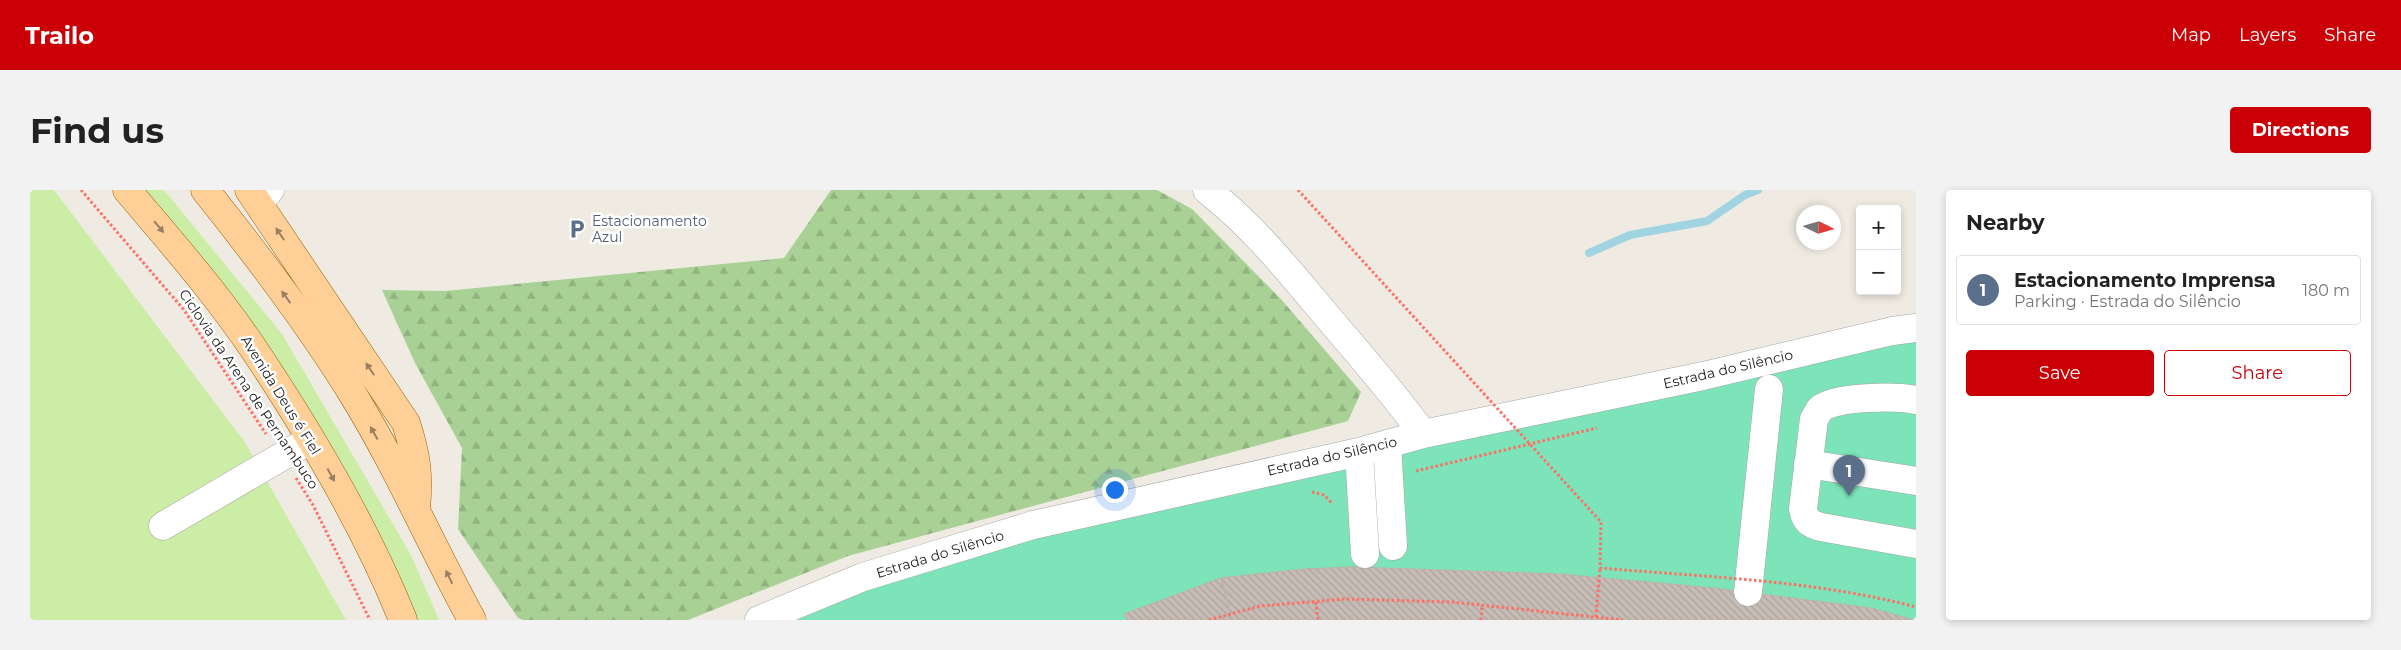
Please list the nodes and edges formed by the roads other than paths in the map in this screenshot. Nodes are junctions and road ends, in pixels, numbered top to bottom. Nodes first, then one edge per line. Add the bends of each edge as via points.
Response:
1 (127, 190) edge
2 (205, 190) edge
3 (1208, 190) edge
4 (260, 194) edge
5 (1916, 328) edge
6 (1769, 389) dead end
7 (1916, 400) edge
8 (1423, 434) junction
9 (310, 440) junction
10 (1387, 444) junction
11 (1359, 452) junction
12 (1808, 464) junction
13 (1916, 481) edge
14 (1376, 495) junction
15 (416, 510) junction
16 (163, 526) dead end
17 (1916, 544) edge
18 (1393, 546) dead end
19 (1365, 554) dead end
20 (1748, 592) dead end
21 (404, 620) edge
22 (472, 620) edge
23 (759, 620) edge

1 -> 9 main road, Avenida Deus é Fiel via 185,259 254,350
15 -> 2 main road via 352,393 300,315
3 - 8 street via 1271,251
15 -> 4 main road via 419,478 415,450 406,423
5 - 8 street, Estrada do Silêncio
6 - 20 street
7 - 12 street via 1870,398 1833,403 1820,409 1814,419
8 - 10 street, Estrada do Silêncio
9 - 16 street
9 -> 21 main road, Avenida Deus é Fiel via 358,525
10 - 11 street, Estrada do Silêncio
10 - 14 street
11 - 14 street
11 - 23 street, Estrada do Silêncio via 1033,526 863,577
12 - 13 street
12 - 17 street via 1803,509 1811,524
14 - 18 street
14 - 19 street
22 -> 15 main road

